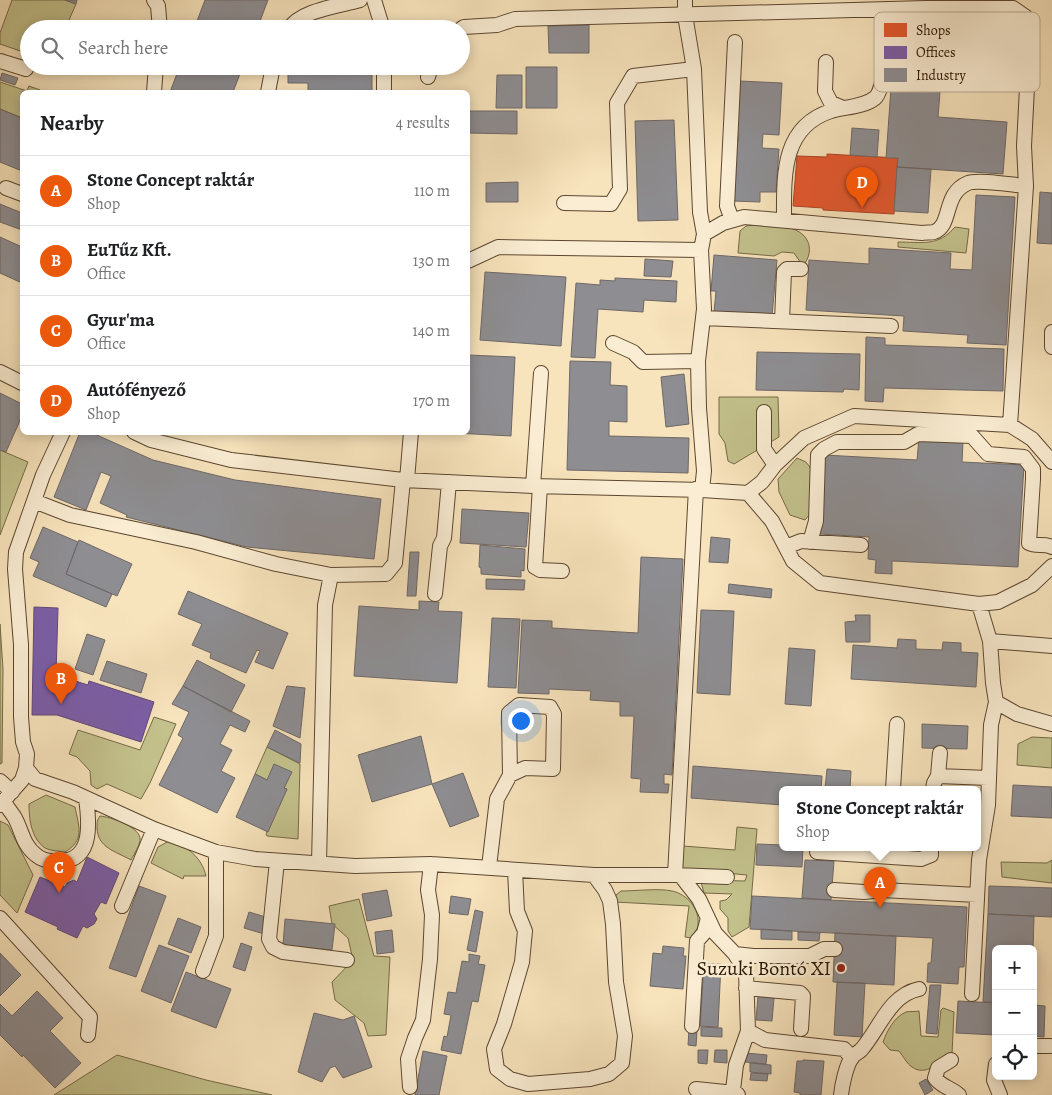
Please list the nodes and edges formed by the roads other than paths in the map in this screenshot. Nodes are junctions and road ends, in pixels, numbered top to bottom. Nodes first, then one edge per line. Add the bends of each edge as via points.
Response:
1 (154, 0) edge
2 (360, 0) edge
3 (374, 0) edge
4 (926, 4) edge
5 (684, 5) edge
6 (889, 9) joint
7 (1019, 12) edge
8 (159, 20) edge
9 (294, 20) edge
10 (380, 20) edge
11 (470, 27) edge
12 (735, 42) dead end
13 (0, 61) edge
14 (826, 62) dead end
15 (20, 67) edge
16 (694, 69) junction
17 (155, 75) edge
18 (271, 75) edge
19 (384, 75) edge
20 (154, 90) edge
21 (268, 90) edge
22 (384, 90) edge
23 (879, 92) edge
24 (1027, 92) edge
25 (843, 108) junction
26 (1026, 186) junction
27 (6, 188) dead end
28 (20, 193) edge
29 (564, 202) dead end
30 (873, 219) dead end
31 (732, 220) junction
32 (784, 220) junction
33 (803, 222) junction
34 (704, 234) junction
35 (701, 250) junction
36 (470, 260) edge
37 (801, 269) dead end
38 (703, 318) junction
39 (782, 321) junction
40 (891, 326) dead end
41 (1052, 332) edge
42 (613, 343) dead end
43 (1052, 347) edge
44 (698, 361) junction
45 (0, 372) edge
46 (541, 373) dead end
47 (20, 382) edge
48 (764, 412) dead end
49 (1010, 425) junction
50 (62, 435) edge
51 (140, 435) edge
52 (411, 435) edge
53 (1052, 462) edge
54 (775, 465) junction
55 (405, 480) junction
56 (448, 482) junction
57 (537, 486) junction
58 (699, 489) junction
59 (748, 493) junction
60 (34, 500) junction
61 (810, 542) junction
62 (862, 545) dead end
63 (1052, 547) edge
64 (786, 548) junction
65 (1052, 566) edge
66 (562, 570) dead end
67 (331, 575) junction
68 (435, 594) dead end
69 (979, 604) junction
70 (990, 641) junction
71 (1052, 646) edge
72 (996, 702) junction
73 (897, 724) dead end
74 (1052, 724) edge
75 (940, 753) dead end
76 (26, 768) junction
77 (510, 775) junction
78 (988, 778) junction
79 (0, 781) edge
80 (936, 783) edge
81 (893, 786) edge
82 (86, 798) junction
83 (5, 800) edge
84 (154, 830) junction
85 (931, 851) edge
86 (216, 852) junction
87 (817, 852) dead end
88 (277, 861) junction
89 (318, 864) junction
90 (431, 864) junction
91 (489, 867) junction
92 (515, 870) junction
93 (594, 875) junction
94 (678, 876) junction
95 (727, 877) dead end
96 (834, 890) dead end
97 (977, 895) junction
98 (122, 906) dead end
99 (0, 918) edge
100 (708, 918) junction
101 (835, 949) dead end
102 (735, 954) junction
103 (347, 960) dead end
104 (203, 971) dead end
105 (746, 988) junction
106 (919, 989) dead end
107 (972, 994) dead end
108 (692, 1026) dead end
109 (801, 1029) dead end
110 (748, 1031) junction
111 (88, 1035) dead end
112 (1037, 1046) edge
113 (1050, 1046) dead end
114 (852, 1058) junction
115 (950, 1060) dead end
116 (994, 1080) edge
117 (410, 1087) dead end
118 (696, 1089) dead end
119 (735, 1092) edge
120 (841, 1095) edge
121 (959, 1095) edge
122 (1000, 1095) edge

1 - 8 lane
2 - 9 lane
3 - 10 lane
4 - 6 lane
4 - 7 lane via 1013,8
5 - 6 lane
5 - 11 lane via 515,19 497,25
5 - 16 lane
12 - 31 lane via 727,206
13 - 15 lane
14 - 25 lane via 825,91 831,103
16 - 29 lane via 633,76 617,103 620,189 611,204
16 - 34 lane via 700,212
17 - 20 lane
18 - 21 lane
19 - 22 lane
23 - 25 lane via 876,98 863,104
24 - 26 lane
25 - 32 lane via 812,120 797,135 790,148 786,163
26 - 33 lane via 969,182 952,196 944,223 934,232
26 - 49 lane
27 - 28 lane
30 - 33 lane via 822,216
31 - 32 lane via 744,216
31 - 34 lane
32 - 33 lane
34 - 35 lane
35 - 36 lane via 498,247
35 - 38 lane
37 - 39 lane via 784,272
38 - 39 lane
38 - 44 lane
39 - 40 lane
41 - 43 lane
42 - 44 lane via 633,352 643,362
44 - 58 lane via 704,471
45 - 47 lane
46 - 57 lane
48 - 54 lane via 764,449
49 - 53 lane via 1032,439
49 - 54 lane via 854,416 804,438
50 - 60 lane
51 - 55 lane via 231,460
52 - 55 lane
54 - 59 lane
55 - 56 lane
55 - 67 lane via 395,563 386,574
56 - 57 lane
56 - 68 lane
57 - 58 lane
57 - 66 lane via 535,567
58 - 59 lane
58 - 94 lane
59 - 64 lane via 772,521
60 - 67 lane via 70,515
60 - 76 lane via 16,552 15,569
61 - 62 lane
61 - 63 lane via 816,521 818,455 824,449 837,442 904,442 918,434 972,436 988,454 1024,457 1032,469 1033,479 1029,543
61 - 64 lane via 801,541
64 - 69 lane via 793,561 820,583
65 - 69 lane via 1032,585 998,602
67 - 89 lane via 325,605
69 - 70 lane
70 - 71 lane
70 - 72 lane
72 - 74 lane via 1017,714
72 - 78 lane
73 - 81 lane
75 - 80 lane
76 - 82 lane via 35,779
76 - 83 lane via 22,780
77 - 77 lane via 509,714 519,706 550,707 554,714 553,769 525,768
77 - 91 lane via 497,799
78 - 80 lane
78 - 97 lane via 988,805
79 - 83 lane
82 - 83 lane via 89,822 87,840 80,854 67,861 50,862 35,855 23,840
82 - 84 lane
84 - 86 lane
84 - 98 lane
85 - 87 lane via 931,855 921,859
86 - 88 lane
86 - 104 lane via 216,936
88 - 89 lane
88 - 103 lane via 270,939 273,947 283,952
89 - 90 lane
90 - 91 lane
90 - 117 lane via 428,890 432,915 430,959 423,1020 408,1059
91 - 92 lane
92 - 93 lane
92 - 93 lane via 517,911 525,931 523,954 494,1049 494,1059 497,1069 510,1079 528,1084 590,1079 609,1074 622,1063 625,1036 616,982 610,901
93 - 94 lane
94 - 95 lane
94 - 100 lane via 699,898
96 - 97 lane
97 - 107 lane
99 - 111 lane via 90,1017
100 - 102 lane via 716,933
100 - 108 lane via 704,933 697,940
101 - 102 lane via 824,949 810,956
102 - 105 lane via 746,972
105 - 109 lane via 800,993
105 - 110 lane
106 - 114 lane via 911,990 891,1008
110 - 114 lane via 765,1040 844,1049
110 - 119 lane via 736,1065
112 - 113 lane
114 - 120 lane
115 - 121 lane via 938,1068 935,1078
116 - 122 lane
118 - 119 lane

